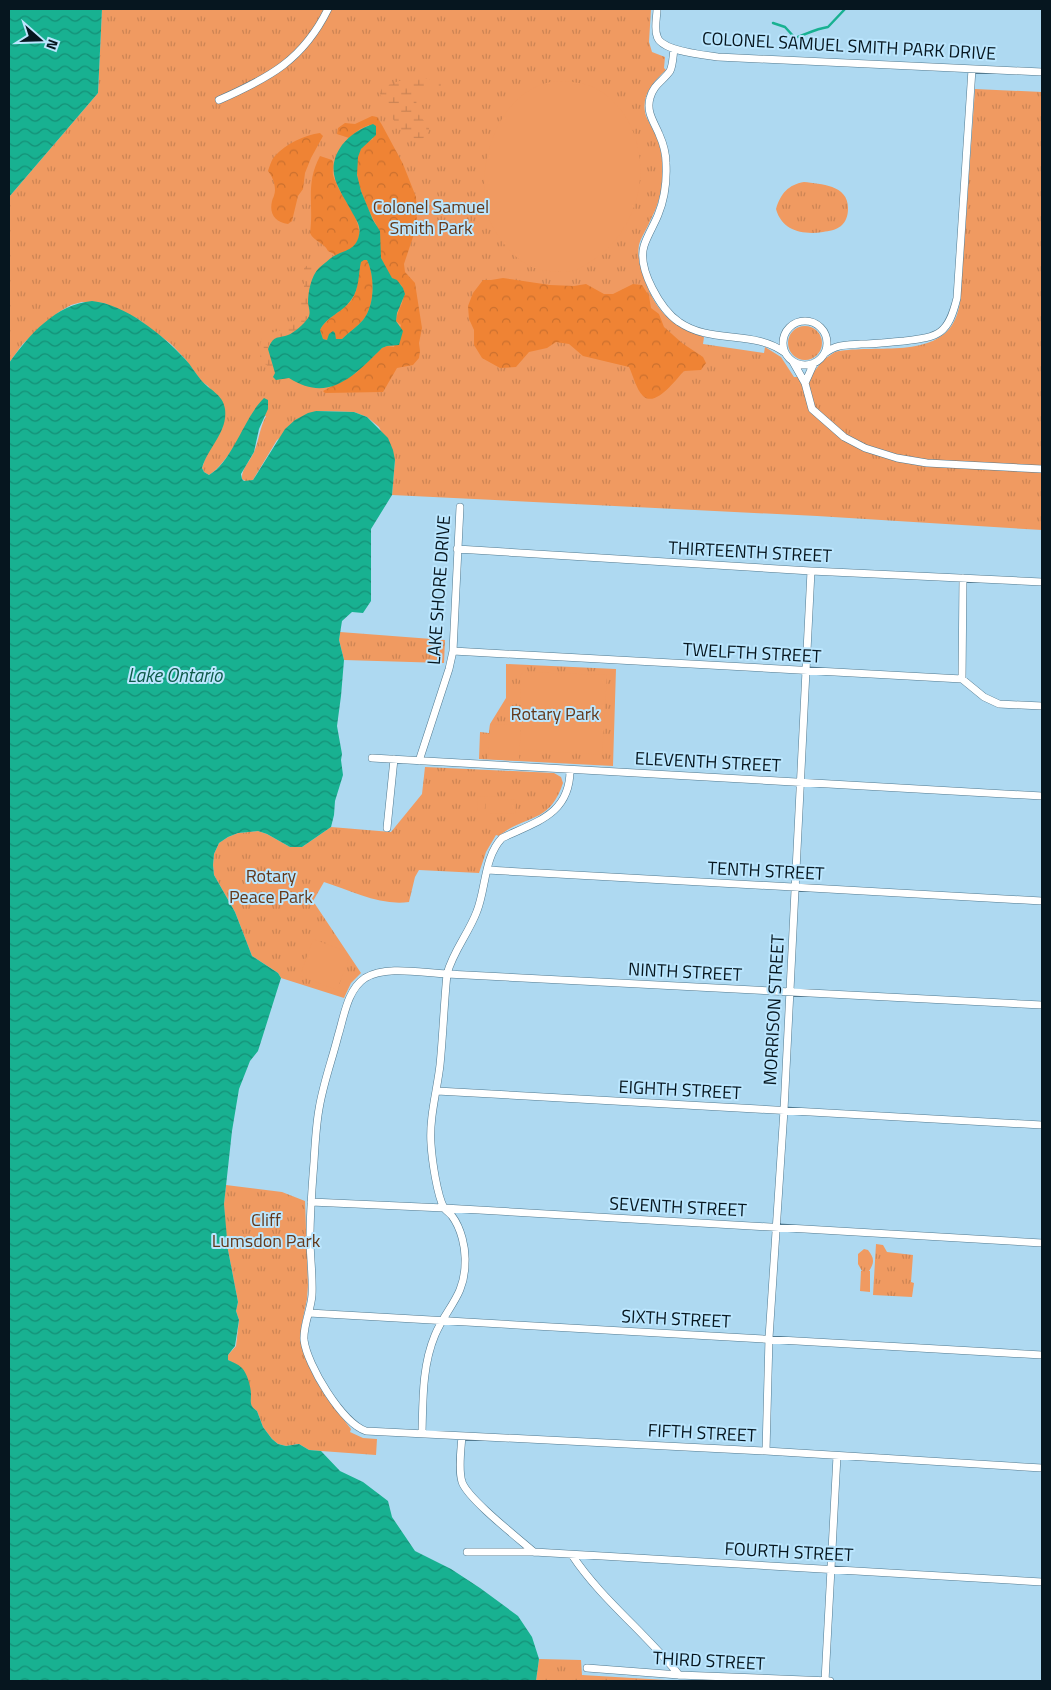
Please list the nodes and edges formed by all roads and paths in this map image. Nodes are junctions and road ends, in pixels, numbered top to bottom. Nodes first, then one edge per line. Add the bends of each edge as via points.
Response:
1 (328, 9) edge
2 (657, 9) edge
3 (674, 49) junction
4 (972, 69) junction
5 (1042, 72) edge
6 (219, 100) dead end
7 (783, 337) junction
8 (827, 338) junction
9 (769, 343) junction
10 (838, 345) junction
11 (784, 352) junction
12 (825, 353) junction
13 (793, 362) junction
14 (814, 363) junction
15 (805, 383) junction
16 (1042, 469) edge
17 (460, 506) dead end
18 (457, 549) junction
19 (811, 571) junction
20 (963, 578) junction
21 (1042, 582) edge
22 (452, 651) junction
23 (807, 671) junction
24 (962, 679) junction
25 (1042, 706) edge
26 (372, 758) dead end
27 (394, 759) junction
28 (419, 761) junction
29 (570, 770) junction
30 (801, 782) junction
31 (1042, 796) edge
32 (387, 828) dead end
33 (487, 870) junction
34 (796, 887) junction
35 (1042, 901) edge
36 (447, 974) junction
37 (789, 992) junction
38 (1042, 1006) edge
39 (437, 1091) junction
40 (784, 1110) junction
41 (1042, 1126) edge
42 (311, 1202) junction
43 (444, 1208) junction
44 (777, 1227) junction
45 (1042, 1243) edge
46 (309, 1313) junction
47 (443, 1321) junction
48 (769, 1338) junction
49 (1042, 1355) edge
50 (422, 1433) junction
51 (462, 1436) junction
52 (766, 1451) junction
53 (836, 1456) junction
54 (1042, 1468) edge
55 (468, 1552) dead end
56 (534, 1552) junction
57 (572, 1555) junction
58 (830, 1569) junction
59 (1042, 1582) edge
60 (587, 1668) dead end
61 (679, 1675) junction
62 (692, 1678) edge
63 (825, 1681) edge
64 (830, 1681) edge

1 - 6 street via 316,30 283,66
2 - 3 street, COLONEL SAMUEL SMITH PARK DRIVE via 656,36 660,42
3 - 4 street, COLONEL SAMUEL SMITH PARK DRIVE via 718,57
3 - 9 street via 670,70 654,88 649,104 665,152 667,173 662,203 644,246 650,282 663,307 688,327
4 - 5 street, COLONEL SAMUEL SMITH PARK DRIVE
4 - 10 street via 957,298 952,317 941,331 930,338
7 - 8 street via 791,325 805,320 819,325
7 - 9 street
7 - 11 street
8 - 10 street
8 - 12 street
9 - 11 street
10 - 12 street
11 - 13 street
12 - 14 street
13 - 14 street
13 - 15 street
14 - 15 street
15 - 16 street via 812,409 818,416 844,437 875,452 927,462
17 - 18 street, LAKE SHORE DRIVE
18 - 19 street, THIRTEENTH STREET
18 - 22 street, LAKE SHORE DRIVE
19 - 20 street, THIRTEENTH STREET
19 - 23 street, MORRISON STREET
20 - 21 street, THIRTEENTH STREET
20 - 24 street
22 - 23 street, TWELFTH STREET
22 - 28 street, LAKE SHORE DRIVE
23 - 24 street, TWELFTH STREET
23 - 30 street, MORRISON STREET
24 - 25 street via 984,697 999,704
26 - 27 street, ELEVENTH STREET
27 - 28 street, ELEVENTH STREET
27 - 32 street
28 - 29 street, ELEVENTH STREET
29 - 30 street, ELEVENTH STREET
29 - 33 street via 568,786 556,808 539,823 502,838
30 - 31 street, ELEVENTH STREET
30 - 34 street, MORRISON STREET
33 - 34 street, TENTH STREET
33 - 36 street via 477,912 454,953
34 - 35 street, TENTH STREET
34 - 37 street, MORRISON STREET
36 - 37 street, NINTH STREET
36 - 39 street
36 - 42 street via 385,970 364,979 353,991 319,1110
37 - 38 street, NINTH STREET
37 - 40 street, MORRISON STREET
39 - 40 street, EIGHTH STREET
39 - 43 street via 431,1144
40 - 41 street, EIGHTH STREET
40 - 44 street, MORRISON STREET
42 - 43 street, SEVENTH STREET
42 - 46 street via 312,1294
43 - 44 street, SEVENTH STREET
43 - 47 street via 458,1228 466,1262 460,1292
44 - 45 street, SEVENTH STREET
44 - 48 street, MORRISON STREET
46 - 47 street, SIXTH STREET
46 - 50 street, FIFTH STREET via 304,1338 306,1350 331,1398 346,1418 366,1431
47 - 48 street, SIXTH STREET
47 - 50 street via 435,1335 426,1366
48 - 49 street, SIXTH STREET
48 - 52 street, MORRISON STREET
50 - 51 street, FIFTH STREET
51 - 52 street, FIFTH STREET
51 - 56 street via 460,1474 464,1487
52 - 53 street, FIFTH STREET
53 - 54 street, FIFTH STREET
53 - 58 street
55 - 56 street, FOURTH STREET
56 - 57 street, FOURTH STREET
57 - 58 street, FOURTH STREET
57 - 61 street via 586,1575
58 - 59 street, FOURTH STREET
58 - 63 street
60 - 61 street, THIRD STREET
61 - 62 street, THIRD STREET
62 - 63 street, THIRD STREET
63 - 64 street, THIRD STREET

